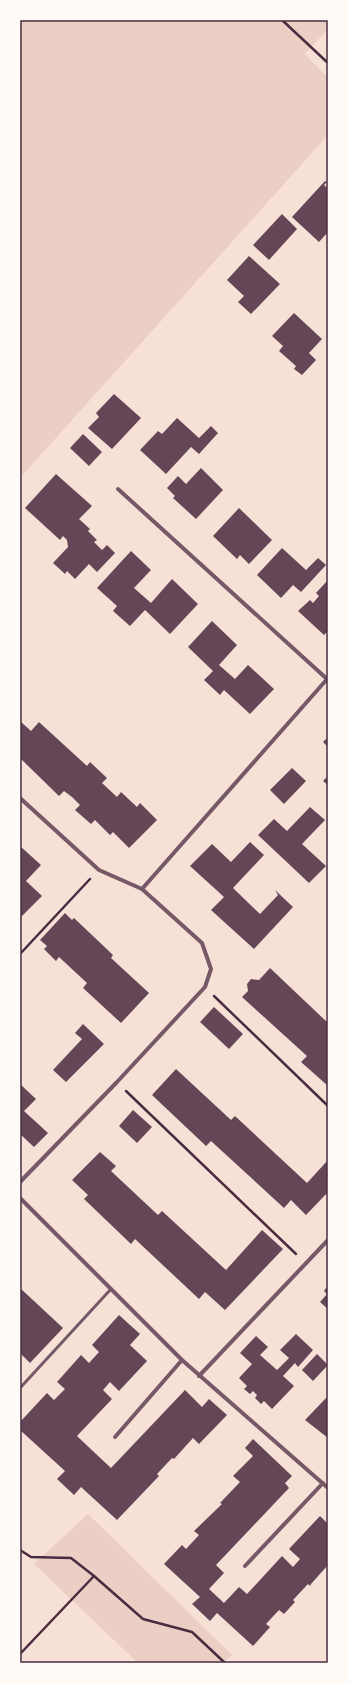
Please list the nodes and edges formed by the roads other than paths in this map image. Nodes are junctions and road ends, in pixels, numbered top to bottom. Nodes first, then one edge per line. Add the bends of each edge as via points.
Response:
1 (118, 489) dead end
2 (328, 678) edge
3 (20, 798) edge
4 (142, 889) junction
5 (20, 1182) edge
6 (20, 1198) edge
7 (328, 1240) edge
8 (111, 1289) junction
9 (182, 1360) junction
10 (199, 1376) junction
11 (20, 1388) edge
12 (115, 1437) dead end
13 (323, 1483) junction
14 (328, 1488) edge
15 (245, 1566) dead end

1 - 2 street
2 - 4 street
3 - 4 street via 99,870
4 - 5 street via 202,943 211,969 205,987
6 - 8 street
7 - 10 street
8 - 9 street
8 - 11 lane
9 - 10 street
9 - 12 street
10 - 13 street
13 - 14 street
13 - 15 street

